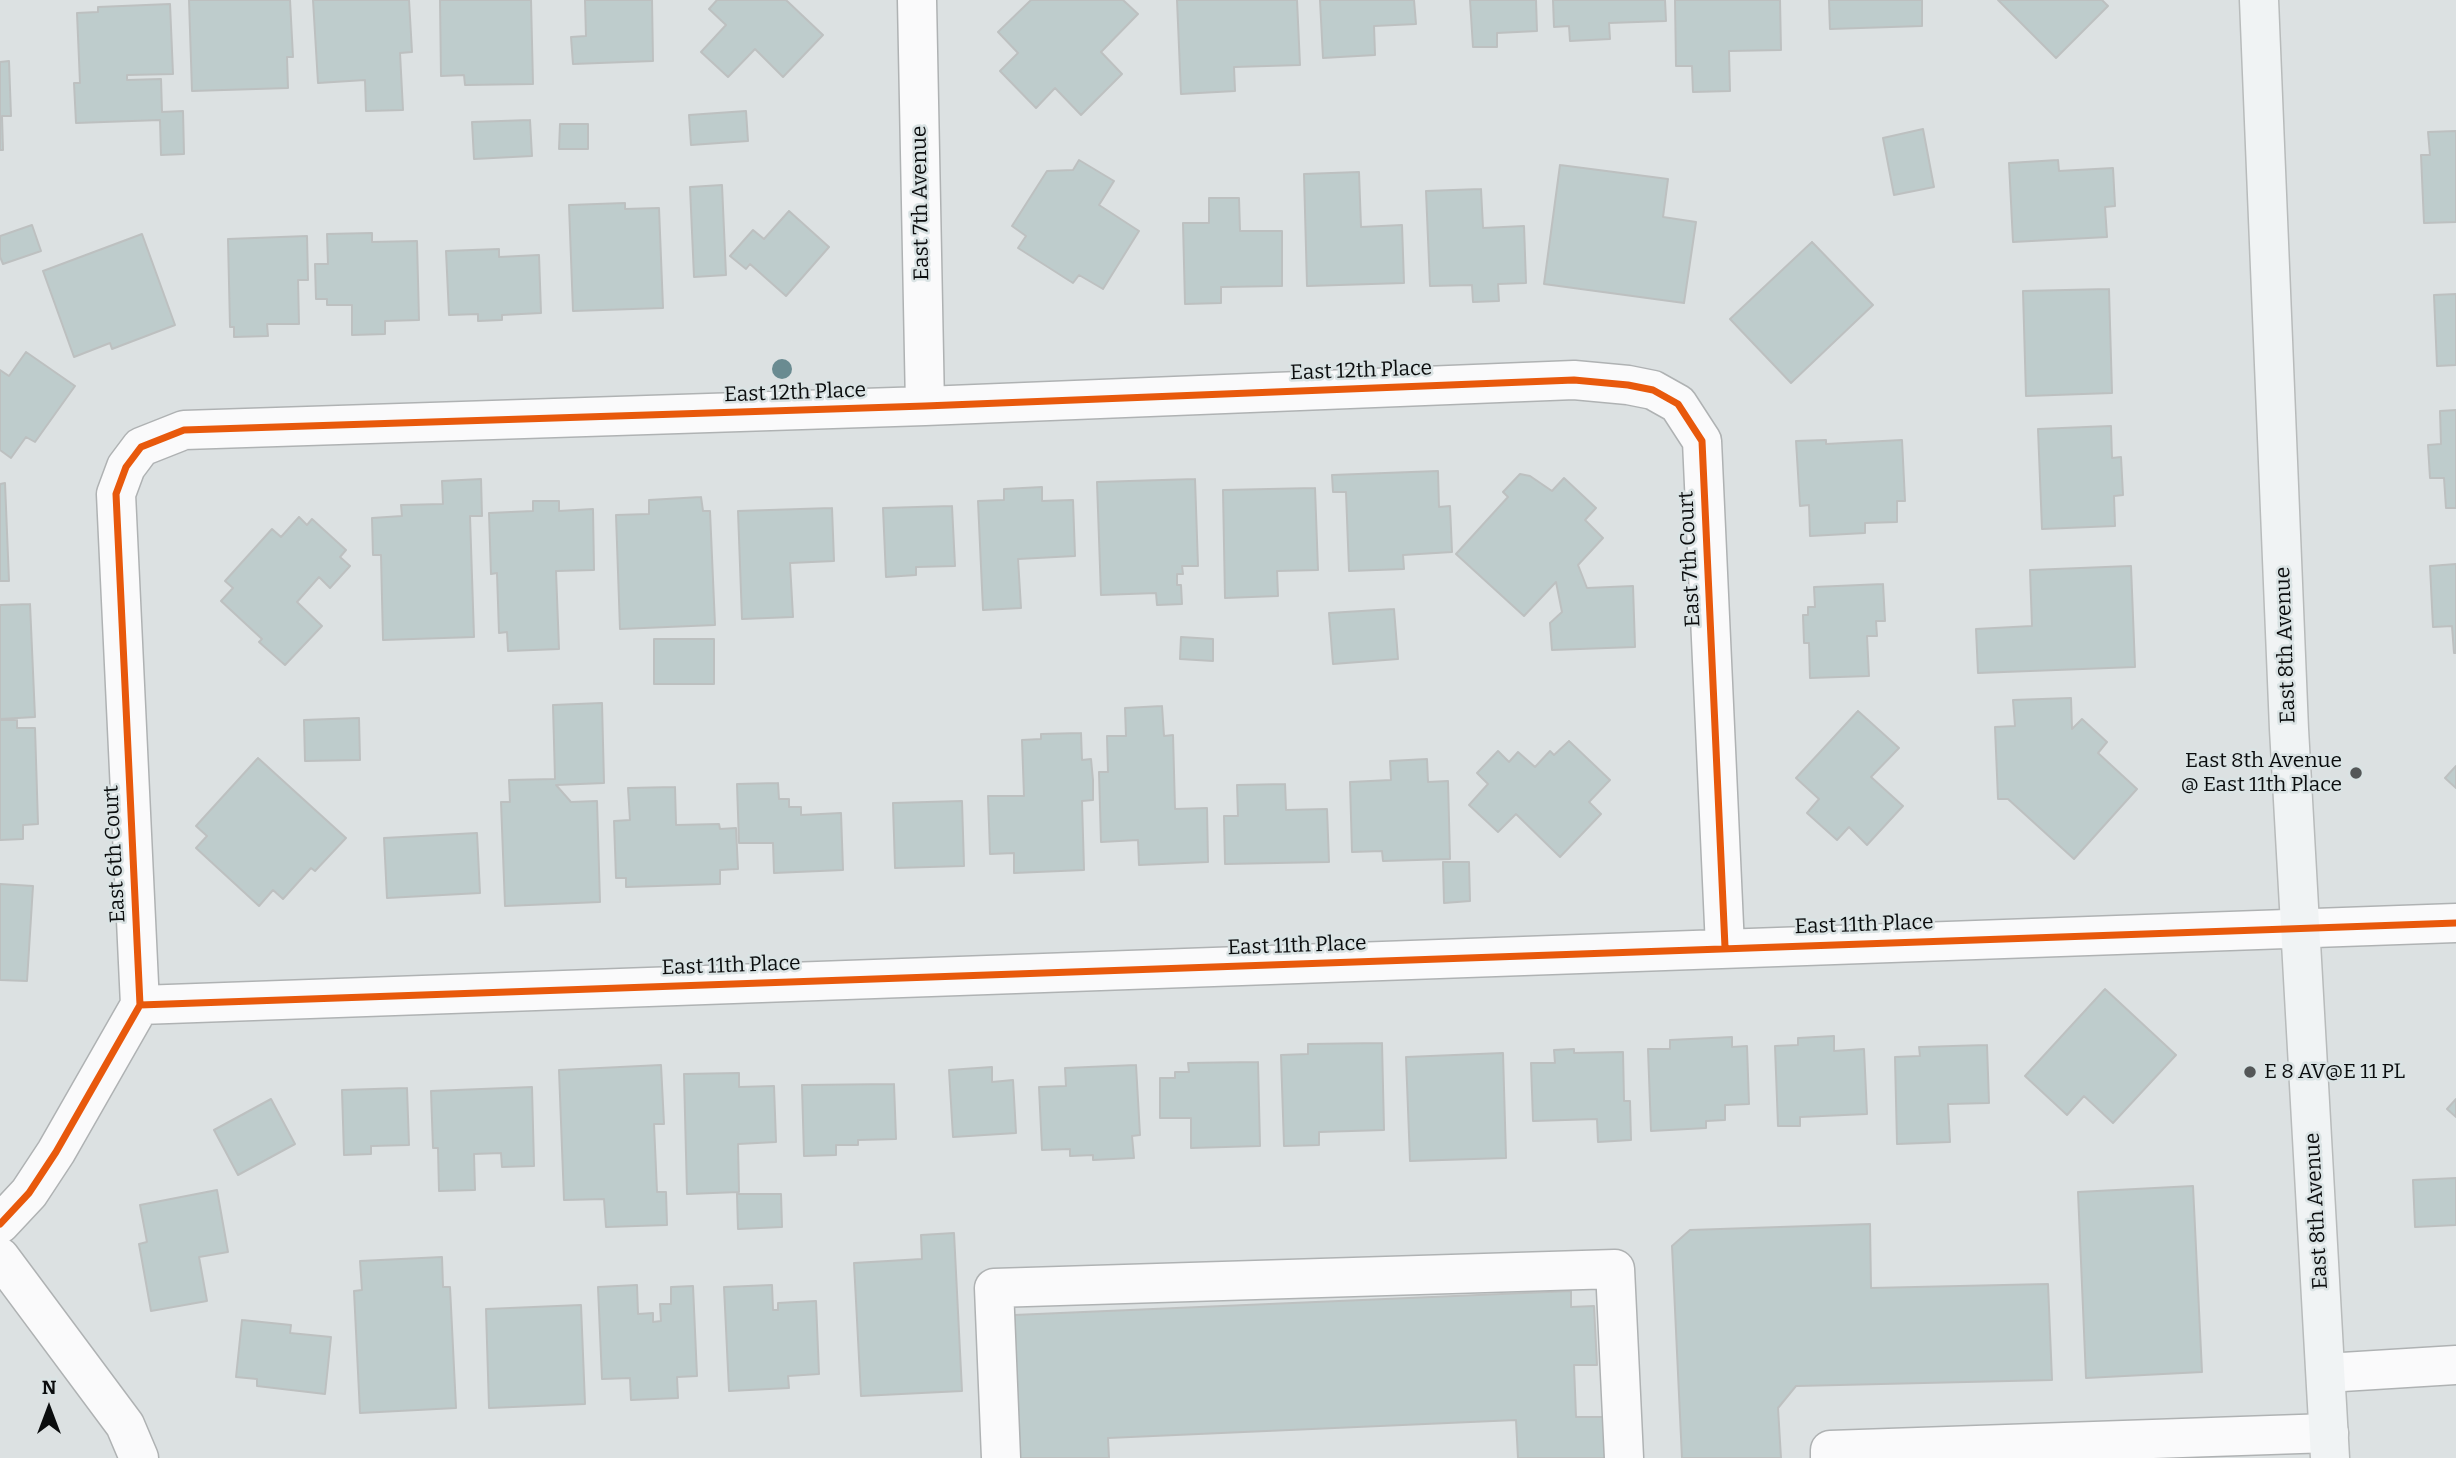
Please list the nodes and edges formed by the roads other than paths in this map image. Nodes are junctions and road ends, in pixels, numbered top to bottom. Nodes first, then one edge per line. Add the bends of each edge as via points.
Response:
1 (917, 0) edge
2 (2259, 0) edge
3 (1453, 385) joint
4 (925, 406) junction
5 (141, 447) joint
6 (2456, 923) edge
7 (2302, 928) junction
8 (1725, 947) junction
9 (140, 1005) junction
10 (0, 1224) edge
11 (0, 1256) edge
12 (2456, 1365) edge
13 (2326, 1373) junction
14 (2330, 1445) edge
15 (139, 1458) edge
16 (1001, 1458) edge
17 (1624, 1458) edge
18 (1830, 1458) edge

1 - 4 street, East 7th Avenue
2 - 7 main road, East 8th Avenue via 2289,729
3 - 4 street, East 12th Place
3 - 8 street, East 7th Court via 1574,380 1653,390 1678,404 1702,441
4 - 5 street, East 12th Place via 184,430
5 - 9 street, East 6th Court via 126,467 116,494
6 - 7 street, East 11th Place
7 - 8 street, East 11th Place
7 - 13 main road, East 8th Avenue
8 - 9 street, East 11th Place
9 - 10 street via 56,1152 29,1193
11 - 15 street via 125,1425
12 - 13 street
13 - 14 main road, East 8th Avenue
14 - 18 street via 1829,1450
16 - 17 street via 994,1287 1615,1269

